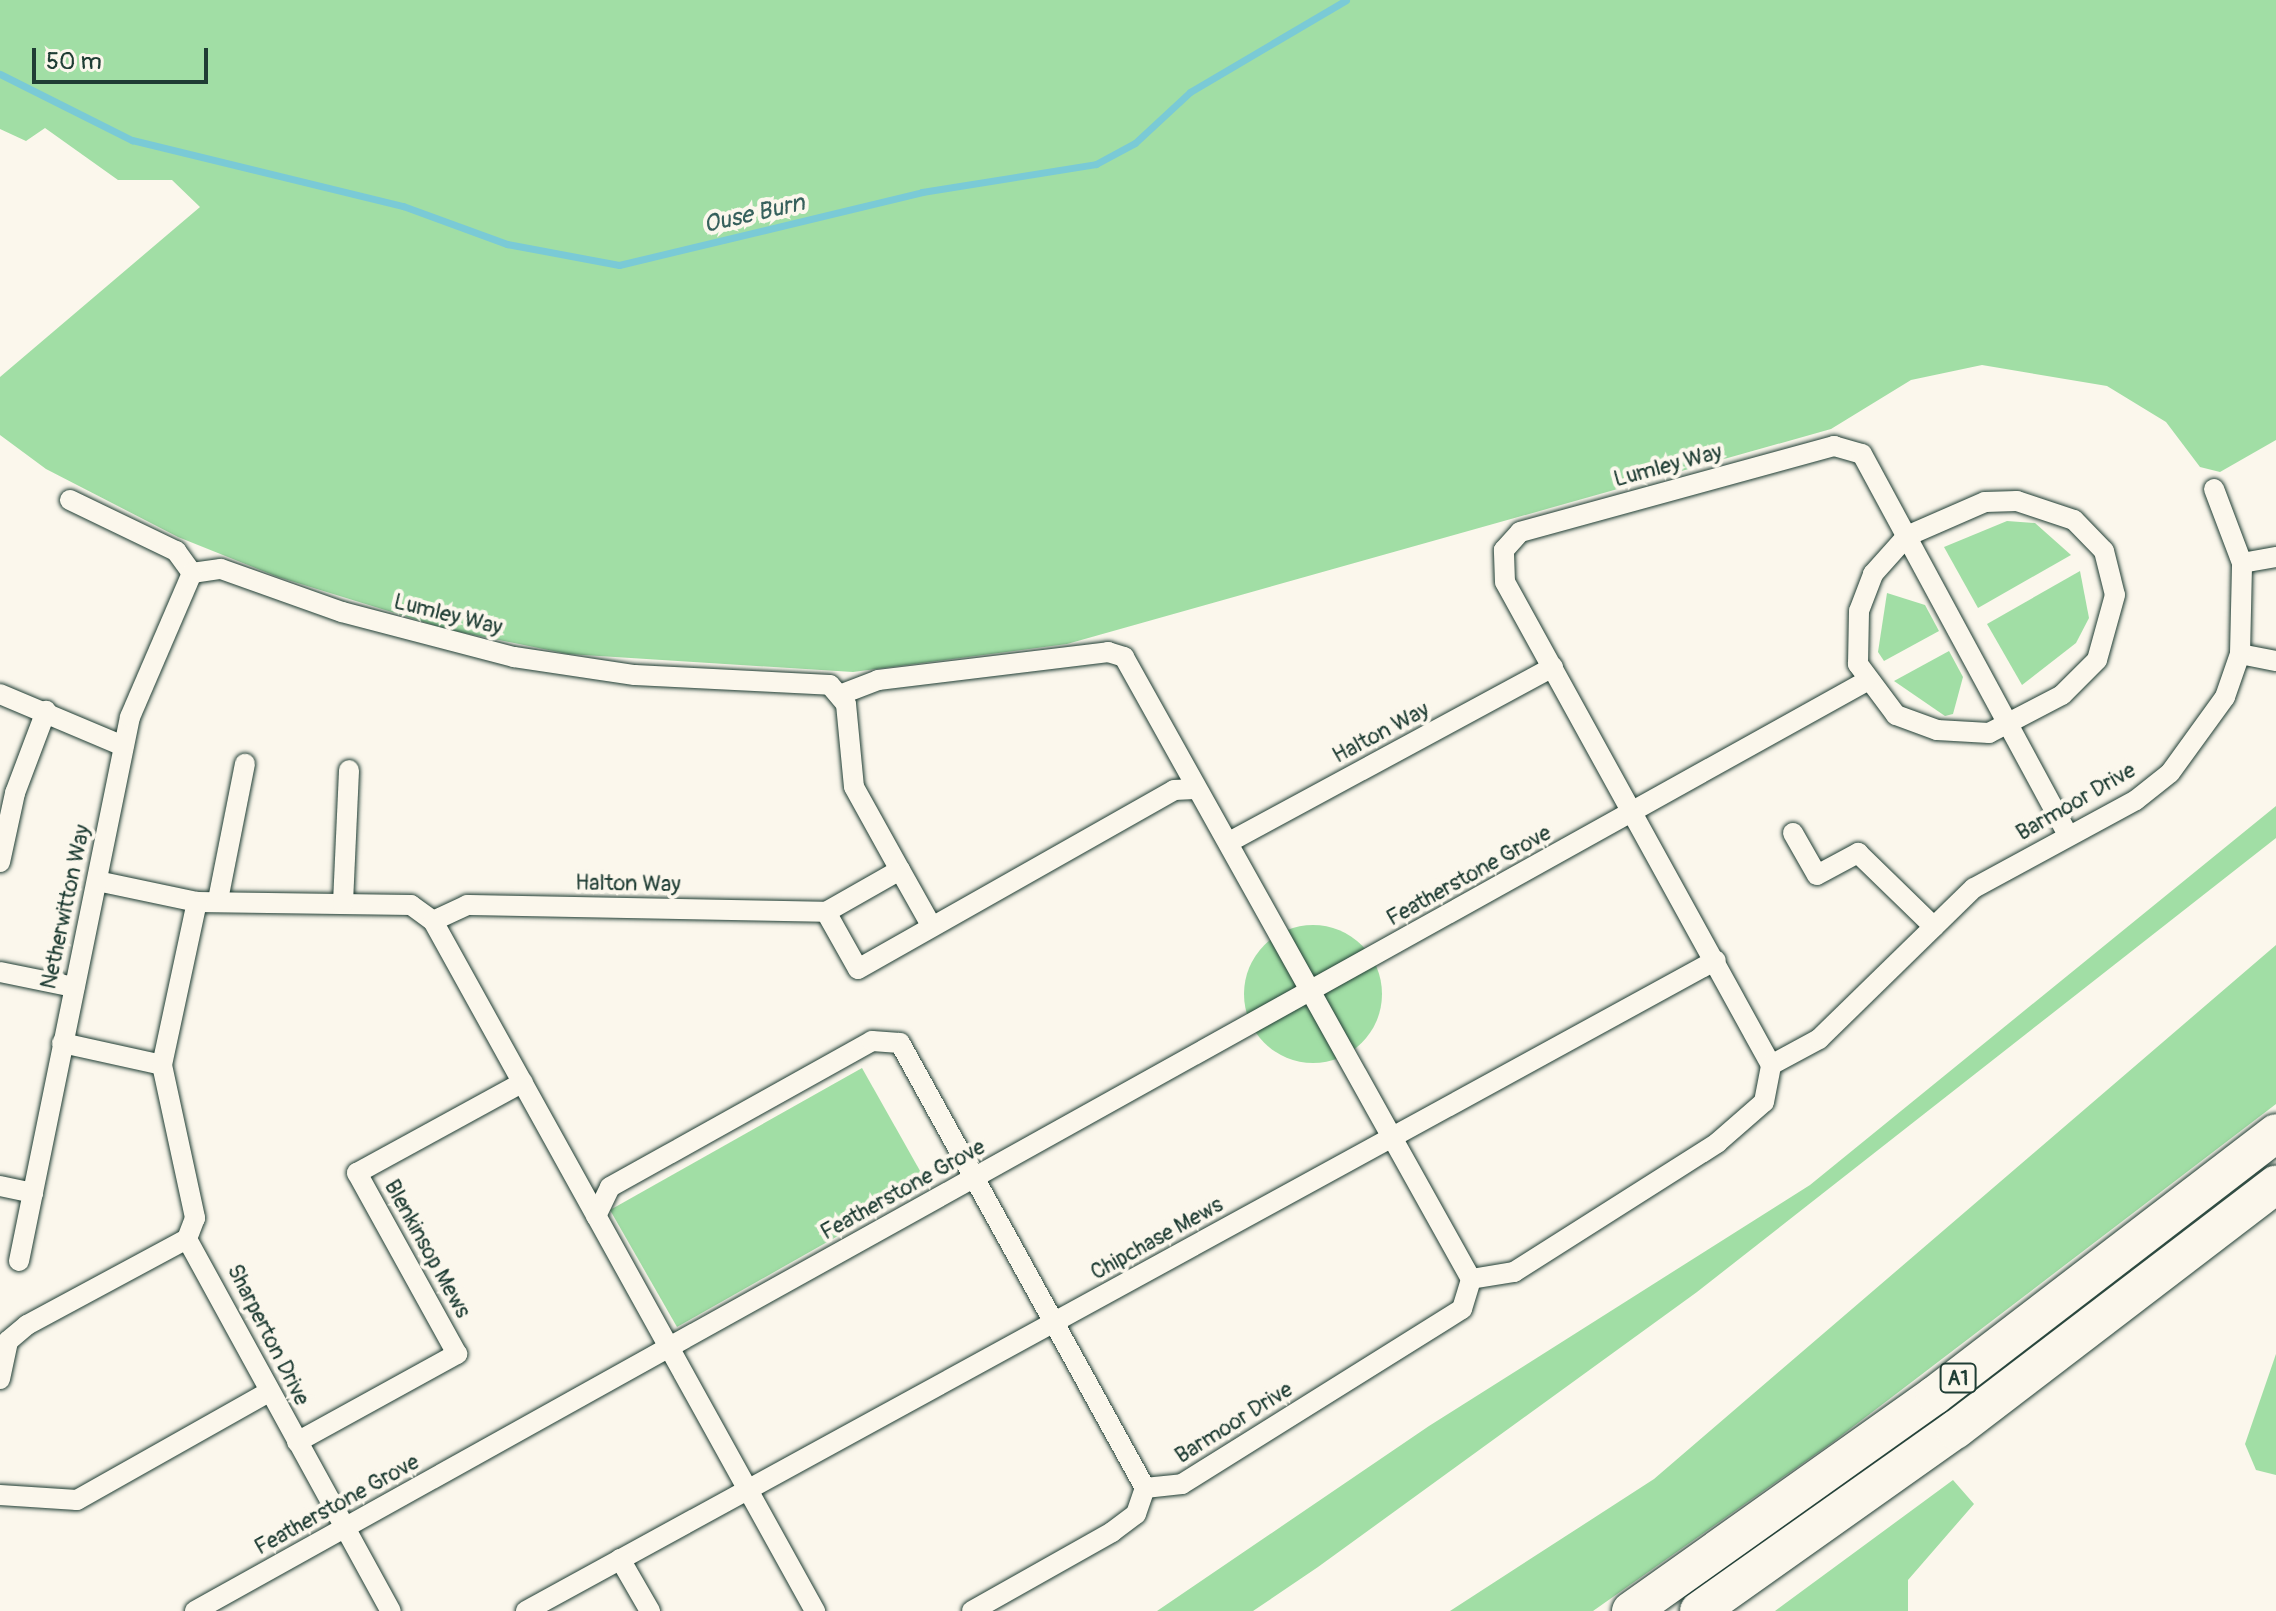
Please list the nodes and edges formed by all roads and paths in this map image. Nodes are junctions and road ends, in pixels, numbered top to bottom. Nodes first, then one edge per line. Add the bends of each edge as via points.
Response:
1 (2214, 489) dead end
2 (70, 500) dead end
3 (1907, 536) junction
4 (2276, 557) edge
5 (2242, 563) junction
6 (192, 573) junction
7 (2240, 654) junction
8 (2276, 661) edge
9 (1553, 667) junction
10 (1865, 682) junction
11 (0, 694) edge
12 (842, 694) junction
13 (46, 711) junction
14 (2009, 725) junction
15 (123, 746) junction
16 (245, 764) dead end
17 (349, 770) dead end
18 (1195, 789) junction
19 (1634, 812) junction
20 (1793, 833) dead end
21 (2068, 835) junction
22 (1231, 841) junction
23 (0, 862) edge
24 (900, 870) junction
25 (97, 881) junction
26 (218, 900) junction
27 (197, 902) junction
28 (343, 903) junction
29 (826, 912) junction
30 (433, 921) junction
31 (932, 927) junction
32 (1934, 927) junction
33 (1716, 960) junction
34 (0, 972) edge
35 (74, 987) junction
36 (1314, 989) junction
37 (62, 1043) junction
38 (162, 1065) junction
39 (1771, 1065) junction
40 (523, 1082) junction
41 (2276, 1133) edge
42 (1395, 1136) junction
43 (976, 1177) junction
44 (2276, 1185) edge
45 (0, 1186) edge
46 (33, 1193) junction
47 (596, 1216) junction
48 (187, 1239) junction
49 (19, 1261) dead end
50 (1471, 1279) junction
51 (1057, 1321) junction
52 (669, 1348) junction
53 (0, 1379) edge
54 (269, 1392) junction
55 (297, 1442) junction
56 (1145, 1488) junction
57 (748, 1489) junction
58 (0, 1495) edge
59 (345, 1528) junction
60 (620, 1559) junction
61 (195, 1611) edge
62 (391, 1611) edge
63 (526, 1611) edge
64 (650, 1611) edge
65 (815, 1611) edge
66 (972, 1611) edge
67 (1631, 1611) edge
68 (1699, 1611) edge

1 - 5 street, Barmoor Drive
2 - 6 street via 176,551
3 - 9 street, Lumley Way via 1862,454 1846,447 1520,532 1507,543 1505,582
3 - 10 street via 1865,593 1856,650
3 - 14 street
3 - 14 street via 1985,502 2017,501 2074,520 2104,551 2115,595 2097,660 2062,695
4 - 5 street
5 - 7 street, Barmoor Drive
6 - 12 street, Lumley Way via 236,573 342,612 514,657 635,675 830,685
6 - 15 street, Netherwitton Way
7 - 8 street
7 - 21 street, Barmoor Drive via 2225,697 2170,773
9 - 19 street
9 - 22 street, Halton Way
10 - 14 street via 1916,724 1971,734
10 - 19 street, Featherstone Grove
11 - 13 street
12 - 18 street via 878,680 1108,652 1124,657
12 - 24 street via 850,773
13 - 15 street
13 - 23 street via 15,793
14 - 21 street
15 - 25 street, Netherwitton Way
16 - 26 street
17 - 28 street
18 - 22 street
18 - 31 street via 1174,790
19 - 33 street
19 - 36 street, Featherstone Grove
20 - 32 street via 1817,875 1858,853
21 - 32 street, Barmoor Drive via 1974,888
22 - 36 street
24 - 29 street
24 - 31 street
25 - 27 street
25 - 35 street, Netherwitton Way
26 - 27 street
26 - 28 street
27 - 38 street
28 - 30 street via 411,905
29 - 30 street, Halton Way via 467,905
29 - 31 street via 858,969
30 - 40 street
32 - 39 street, Barmoor Drive via 1819,1039
33 - 39 street
33 - 42 street, Chipchase Mews
34 - 35 street
35 - 37 street, Netherwitton Way
36 - 42 street
36 - 43 street, Featherstone Grove
37 - 38 street
37 - 46 street, Netherwitton Way
38 - 48 street via 195,1218
39 - 50 street via 1764,1102 1717,1143 1514,1272
40 - 47 street
40 - 55 street, Blenkinsop Mews via 357,1173 457,1354
41 - 67 highway, A1 via 1935,1395
42 - 50 street
42 - 51 street, Chipchase Mews
43 - 47 street via 900,1043 872,1041 610,1187
43 - 51 street
43 - 52 street, Featherstone Grove
44 - 68 highway, A1 via 1955,1430
45 - 46 street
46 - 49 street, Netherwitton Way
47 - 52 street
48 - 53 street via 8,1341
48 - 54 street, Sharperton Drive
50 - 56 street, Barmoor Drive via 1462,1309 1182,1484
51 - 56 street
51 - 57 street, Chipchase Mews
52 - 57 street
52 - 59 street, Featherstone Grove
54 - 55 street, Sharperton Drive
54 - 58 street via 77,1500
55 - 59 street, Sharperton Drive
56 - 66 street via 1136,1514 1112,1532
57 - 60 street, Chipchase Mews
57 - 65 street
59 - 61 street, Featherstone Grove
59 - 62 street, Sharperton Drive
60 - 63 street, Chipchase Mews
60 - 64 street

